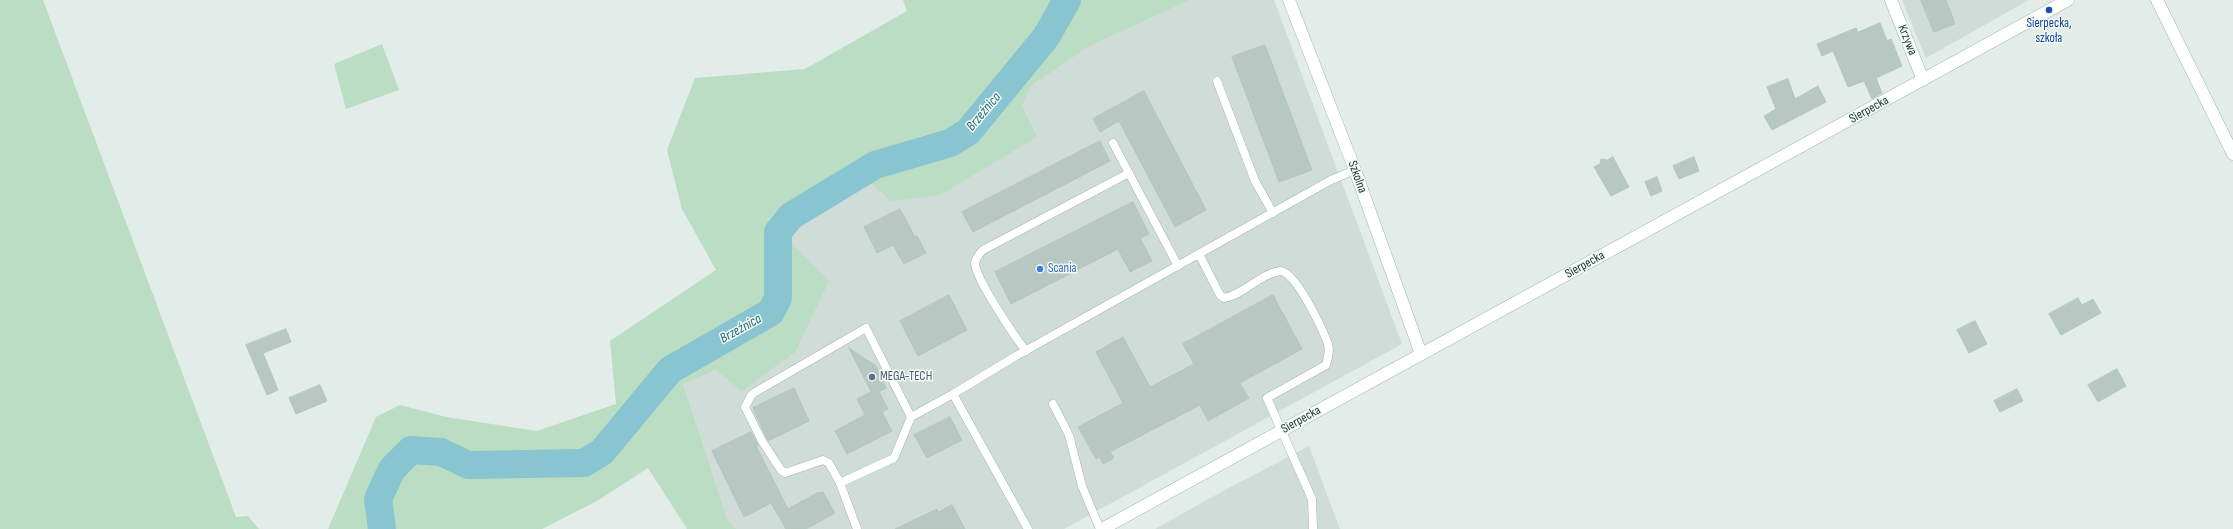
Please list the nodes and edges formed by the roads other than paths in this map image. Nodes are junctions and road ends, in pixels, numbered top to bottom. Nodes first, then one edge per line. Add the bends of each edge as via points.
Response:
1 (1289, 0) edge
2 (1891, 0) edge
3 (2068, 0) edge
4 (2157, 0) edge
5 (1923, 80) junction
6 (1217, 81) dead end
7 (1113, 143) dead end
8 (2233, 154) edge
9 (1355, 170) junction
10 (1129, 173) junction
11 (1273, 212) junction
12 (1198, 254) junction
13 (1178, 266) junction
14 (1026, 351) junction
15 (1421, 354) junction
16 (953, 394) junction
17 (1054, 404) dead end
18 (911, 417) junction
19 (1283, 430) junction
20 (840, 483) junction
21 (857, 529) edge
22 (1028, 529) edge
23 (1101, 529) edge
24 (1313, 529) edge

1 - 9 street, Szkolna
2 - 5 street, Krzywa
3 - 5 street, Sierpecka
4 - 8 street
5 - 15 street, Sierpecka
6 - 11 lane via 1255,181
7 - 10 lane
9 - 11 lane via 1331,180
9 - 15 street, Szkolna
10 - 13 lane
10 - 14 lane via 983,250 979,255 975,262 979,278
11 - 12 lane
12 - 13 lane
12 - 19 lane via 1224,298 1267,275 1281,271 1290,275 1298,284 1328,345 1329,356 1326,365 1267,398
13 - 14 lane
14 - 16 lane
15 - 19 street, Sierpecka
16 - 18 lane
16 - 22 lane
17 - 23 lane via 1069,435 1084,492
18 - 20 lane via 894,458
18 - 20 lane via 866,328 752,394 745,406 762,442 781,470 785,473 791,472 823,460 829,463
19 - 23 street, Sierpecka
19 - 24 lane via 1312,498
20 - 21 lane

